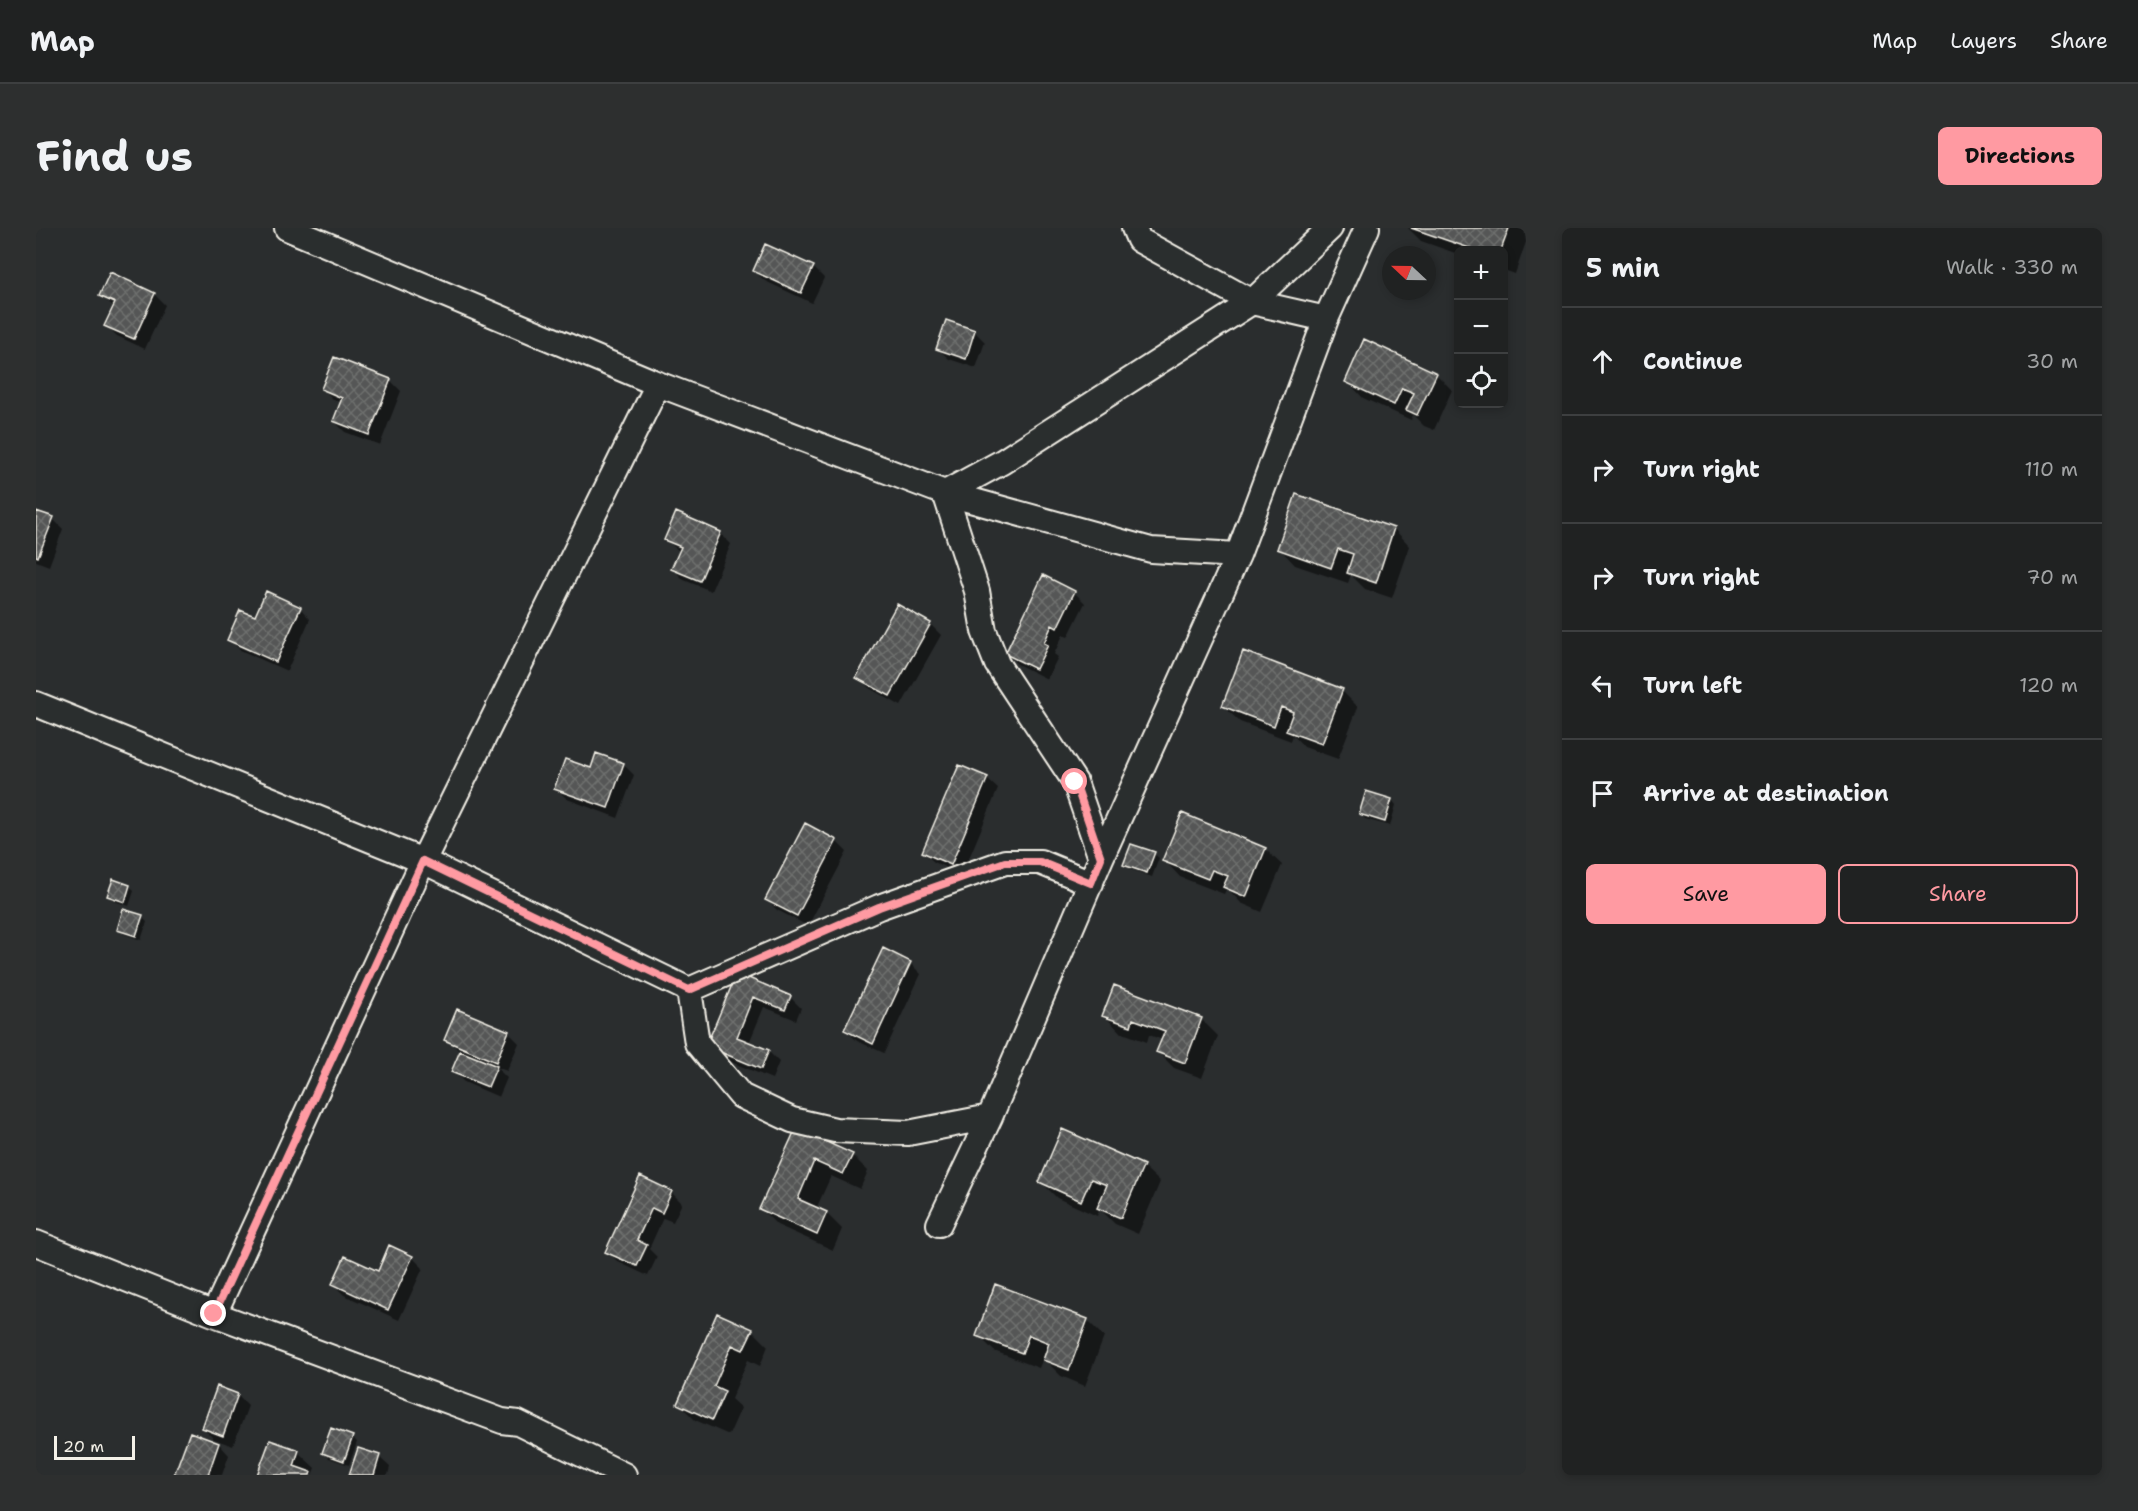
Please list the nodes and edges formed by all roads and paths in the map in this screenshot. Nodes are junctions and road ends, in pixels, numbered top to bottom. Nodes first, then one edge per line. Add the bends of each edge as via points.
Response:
1 (287, 228) edge
2 (1134, 228) edge
3 (1330, 228) edge
4 (1367, 228) edge
5 (1252, 302) junction
6 (1326, 319) junction
7 (658, 384) junction
8 (945, 493) junction
9 (1238, 555) junction
10 (36, 704) edge
11 (1101, 858) junction
12 (423, 861) junction
13 (1091, 883) junction
14 (689, 990) junction
15 (990, 1117) junction
16 (939, 1224) dead end
17 (36, 1243) edge
18 (214, 1314) junction
19 (624, 1475) edge

1 - 7 street
2 - 5 street via 1139,240
3 - 5 street
4 - 6 street
5 - 6 street
5 - 8 street via 1002,462
6 - 9 street
7 - 8 street
7 - 12 street
8 - 9 street via 1151,550
8 - 11 street via 997,664 1075,782
9 - 11 street
10 - 12 street
11 - 13 street
12 - 14 street
12 - 18 street
13 - 14 street via 1040,862 1005,862 879,907
13 - 15 street
14 - 15 street via 697,1043 741,1096 792,1120 835,1130 908,1133
15 - 16 street
17 - 18 street
18 - 19 street via 518,1424

